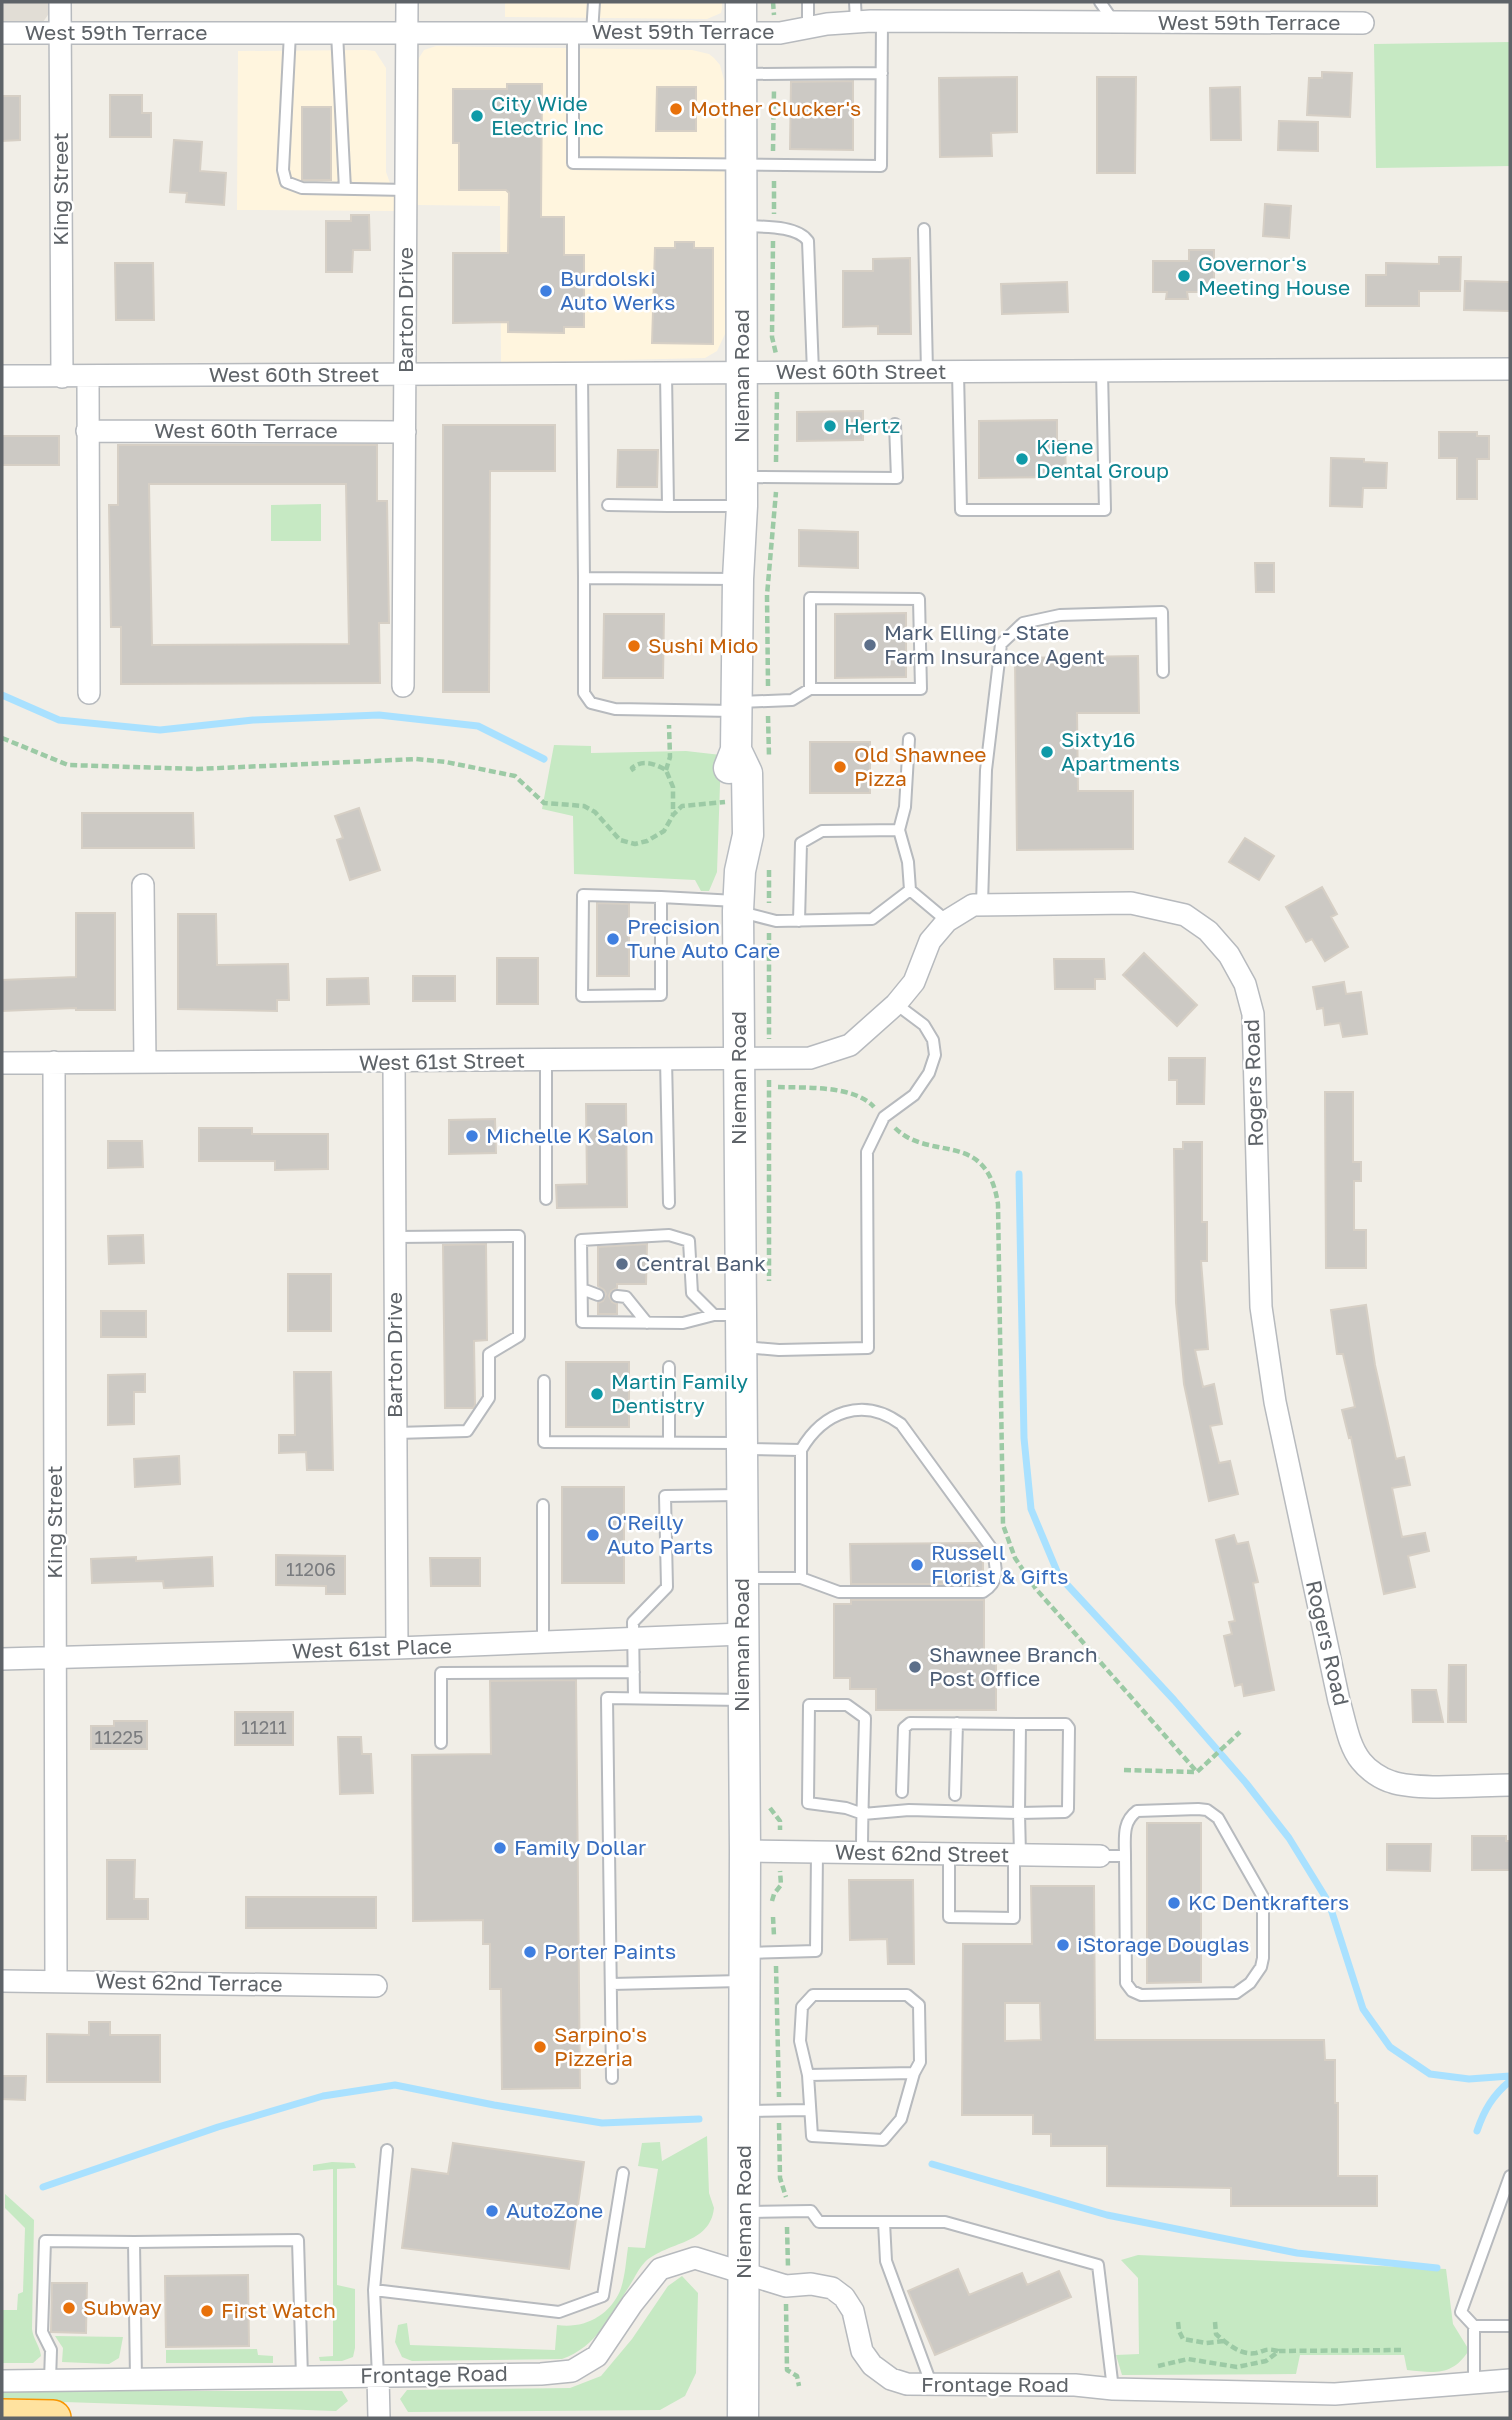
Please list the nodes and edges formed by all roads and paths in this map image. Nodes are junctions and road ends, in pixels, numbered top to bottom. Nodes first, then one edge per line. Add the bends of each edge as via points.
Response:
1 (60, 2) edge
2 (407, 2) edge
3 (594, 2) edge
4 (741, 2) edge
5 (773, 2) edge
6 (808, 2) edge
7 (1100, 2) edge
8 (774, 12) dead end
9 (856, 12) edge
10 (882, 21) junction
11 (1114, 22) junction
12 (1363, 23) dead end
13 (808, 28) junction
14 (60, 32) junction
15 (2, 33) edge
16 (290, 33) junction
17 (337, 33) junction
18 (407, 33) junction
19 (582, 33) junction
20 (741, 33) junction
21 (882, 73) junction
22 (741, 74) junction
23 (774, 74) junction
24 (741, 166) junction
25 (774, 167) junction
26 (345, 189) junction
27 (407, 190) junction
28 (742, 226) junction
29 (774, 228) junction
30 (924, 229) dead end
31 (775, 349) dead end
32 (1510, 369) edge
33 (1102, 371) junction
34 (813, 372) junction
35 (927, 372) junction
36 (958, 372) junction
37 (666, 373) junction
38 (742, 373) junction
39 (406, 374) junction
40 (582, 374) junction
41 (2, 376) edge
42 (62, 377) junction
43 (88, 377) junction
44 (895, 424) dead end
45 (88, 431) junction
46 (405, 432) junction
47 (742, 492) junction
48 (608, 505) dead end
49 (668, 506) junction
50 (584, 578) junction
51 (738, 579) junction
52 (1163, 672) dead end
53 (403, 686) dead end
54 (810, 689) junction
55 (89, 693) dead end
56 (737, 707) junction
57 (668, 710) junction
58 (2, 738) edge
59 (909, 738) dead end
60 (666, 769) junction
61 (634, 771) dead end
62 (714, 802) dead end
63 (673, 815) junction
64 (899, 831) junction
65 (143, 885) dead end
66 (909, 890) junction
67 (661, 897) junction
68 (982, 904) junction
69 (738, 906) junction
70 (799, 921) junction
71 (947, 921) junction
72 (896, 1004) junction
73 (739, 1058) junction
74 (666, 1059) junction
75 (546, 1060) junction
76 (54, 1062) junction
77 (145, 1062) junction
78 (394, 1062) junction
79 (2, 1063) edge
80 (995, 1187) dead end
81 (547, 1199) dead end
82 (669, 1203) dead end
83 (395, 1237) junction
84 (582, 1289) junction
85 (597, 1296) dead end
86 (617, 1296) dead end
87 (728, 1315) junction
88 (647, 1323) junction
89 (742, 1347) junction
90 (669, 1367) dead end
91 (544, 1381) dead end
92 (396, 1433) junction
93 (669, 1443) junction
94 (742, 1446) junction
95 (801, 1450) junction
96 (742, 1495) junction
97 (543, 1506) dead end
98 (742, 1578) junction
99 (801, 1578) junction
100 (742, 1634) junction
101 (633, 1639) junction
102 (543, 1642) junction
103 (397, 1648) junction
104 (56, 1658) junction
105 (2, 1659) edge
106 (634, 1672) junction
107 (634, 1698) junction
108 (743, 1700) junction
109 (957, 1723) junction
110 (1020, 1724) junction
111 (1240, 1732) dead end
112 (441, 1743) dead end
113 (1124, 1770) dead end
114 (1197, 1772) junction
115 (1510, 1786) edge
116 (902, 1792) dead end
117 (955, 1794) dead end
118 (1019, 1813) junction
119 (863, 1814) junction
120 (744, 1851) junction
121 (817, 1852) junction
122 (862, 1852) junction
123 (949, 1854) junction
124 (1017, 1855) junction
125 (1100, 1856) joint
126 (1125, 1856) junction
127 (776, 1966) dead end
128 (744, 1967) junction
129 (2, 1981) edge
130 (56, 1981) junction
131 (611, 1984) junction
132 (376, 1986) dead end
133 (914, 2073) junction
134 (808, 2074) junction
135 (612, 2078) dead end
136 (779, 2095) dead end
137 (809, 2110) junction
138 (744, 2111) junction
139 (780, 2148) dead end
140 (387, 2150) dead end
141 (623, 2173) dead end
142 (1510, 2176) edge
143 (785, 2192) dead end
144 (744, 2212) junction
145 (884, 2222) junction
146 (787, 2227) dead end
147 (134, 2242) junction
148 (788, 2258) dead end
149 (744, 2272) junction
150 (374, 2290) junction
151 (786, 2319) dead end
152 (1178, 2322) dead end
153 (1215, 2322) dead end
154 (1474, 2326) junction
155 (1510, 2326) edge
156 (1224, 2341) junction
157 (1403, 2350) dead end
158 (1279, 2351) junction
159 (1156, 2366) dead end
160 (378, 2376) junction
161 (302, 2377) junction
162 (136, 2379) junction
163 (50, 2380) junction
164 (1510, 2380) edge
165 (2, 2381) edge
166 (1474, 2382) junction
167 (799, 2386) dead end
168 (932, 2386) junction
169 (1114, 2389) junction
170 (2, 2417) edge
171 (53, 2418) edge
172 (379, 2418) edge
173 (743, 2418) edge

1 - 14 street, King Street
2 - 18 street, Barton Drive
3 - 19 lane
4 - 20 main road, Nieman Road
5 - 8 path
6 - 13 lane
7 - 11 lane
9 - 10 street, West 59th Terrace
9 - 13 street, West 59th Terrace
10 - 11 street, West 59th Terrace
10 - 21 lane
11 - 12 street, West 59th Terrace
13 - 20 street, West 59th Terrace
14 - 15 street, West 59th Terrace
14 - 16 street, West 59th Terrace
14 - 42 street, King Street
16 - 17 street, West 59th Terrace
16 - 26 lane via 286,182 302,188
17 - 18 street, West 59th Terrace
17 - 26 lane
18 - 19 street, West 59th Terrace
18 - 27 street, Barton Drive
19 - 20 street, West 59th Terrace
19 - 24 lane via 573,163
20 - 22 main road, Nieman Road
21 - 23 lane
21 - 25 lane via 881,166
22 - 23 lane
22 - 24 main road, Nieman Road
23 - 25 path
24 - 25 lane
24 - 28 main road, Nieman Road
25 - 29 path
26 - 27 lane
27 - 39 street, Barton Drive
28 - 29 lane
28 - 38 main road, Nieman Road
29 - 31 path
29 - 34 lane via 798,233 808,241
30 - 35 lane
32 - 33 street, West 60th Street
33 - 36 street, West 60th Street
33 - 36 lane via 1105,510 961,510
34 - 35 street, West 60th Street
34 - 38 street, West 60th Street
35 - 36 street, West 60th Street
37 - 38 street, West 60th Street
37 - 40 street, West 60th Street
37 - 49 lane
38 - 47 main road, Nieman Road
39 - 40 street, West 60th Street
39 - 43 street, West 60th Street
39 - 46 street, Barton Drive
40 - 50 lane
41 - 42 street, West 60th Street
42 - 43 street, West 60th Street
43 - 45 street
44 - 47 lane via 897,478
45 - 46 street, West 60th Terrace
45 - 55 street
46 - 53 street, Barton Drive
47 - 49 lane
47 - 51 main road, Nieman Road
48 - 49 lane
50 - 51 lane
50 - 57 lane via 584,693 591,703 615,709
51 - 56 main road, Nieman Road
52 - 68 lane via 1162,612 1060,615 1023,623 1001,644 986,770
54 - 54 lane via 921,689 919,598 810,598
54 - 56 lane via 792,700
56 - 57 lane
56 - 69 main road, Nieman Road via 736,750 747,773 748,835
57 - 60 path via 670,757
58 - 63 path via 68,765 198,769 416,759 446,762 515,776 544,803 596,811 620,839 635,844 664,831
59 - 64 lane
60 - 61 path via 645,763 636,764
60 - 63 path via 673,787
62 - 63 path via 682,806
64 - 66 lane via 908,862
64 - 70 lane via 822,831 801,843
65 - 77 street
66 - 70 lane via 872,919
66 - 71 lane
67 - 67 lane via 661,995 582,996 583,895
67 - 69 lane
68 - 71 street, Rogers Road
68 - 115 street, Rogers Road via 1131,903 1185,915 1208,931 1229,955 1245,985 1253,1014 1261,1307 1275,1402 1353,1748 1361,1762 1392,1782
69 - 70 lane via 776,920
69 - 73 main road, Nieman Road
71 - 72 street, Rogers Road via 930,941 914,982
72 - 73 street, Rogers Road via 850,1045 828,1054
72 - 89 lane via 924,1025 935,1055 914,1095 884,1117 867,1152 868,1348
73 - 74 street, West 61st Street
73 - 87 main road, Nieman Road
74 - 75 street, West 61st Street
74 - 82 lane
75 - 78 street, West 61st Street
75 - 81 lane
76 - 77 street, West 61st Street
76 - 79 street, West 61st Street
76 - 104 street, King Street
77 - 78 street, West 61st Street
78 - 83 street, Barton Drive
80 - 114 path via 1003,1525 1015,1558 1036,1590
83 - 92 street, Barton Drive
83 - 92 lane via 519,1236 519,1336 489,1354 489,1398 467,1431
84 - 85 lane
84 - 87 lane via 581,1240 669,1235 689,1241 692,1293
84 - 88 lane via 582,1322
86 - 88 lane via 626,1297
87 - 88 lane via 683,1323
87 - 89 main road, Nieman Road
89 - 94 main road, Nieman Road
90 - 93 lane
91 - 93 lane via 544,1442
92 - 103 street, Barton Drive
93 - 94 lane
94 - 95 lane
94 - 96 main road, Nieman Road
95 - 99 lane
95 - 99 lane via 820,1424 840,1413 878,1411 890,1415 992,1549 997,1572 991,1588 983,1592 839,1592
96 - 98 main road, Nieman Road
96 - 101 lane via 665,1496 667,1587 633,1622
97 - 102 lane
98 - 99 lane
98 - 100 main road, Nieman Road
100 - 101 street, West 61st Place
100 - 108 main road, Nieman Road
101 - 102 street, West 61st Place
101 - 106 lane
102 - 103 street, West 61st Place
103 - 104 street, West 61st Place
104 - 105 street, West 61st Place
104 - 130 street, King Street
106 - 107 lane
106 - 112 lane via 441,1674
107 - 108 lane
107 - 131 lane via 607,1698
108 - 120 main road, Nieman Road
109 - 110 lane
109 - 116 lane via 910,1723 905,1728
109 - 117 lane
110 - 118 lane
110 - 118 lane via 1066,1724 1069,1728 1068,1809
111 - 114 path
113 - 114 path
118 - 119 lane via 909,1810
118 - 124 lane
119 - 119 lane via 865,1718 847,1705 809,1705 808,1803
119 - 122 lane
120 - 121 street, West 62nd Street
120 - 128 main road, Nieman Road
121 - 122 street, West 62nd Street
121 - 128 lane via 816,1951
122 - 123 street, West 62nd Street
123 - 124 street, West 62nd Street
123 - 124 lane via 949,1917 1014,1918
124 - 125 street, West 62nd Street
125 - 126 lane
126 - 126 lane via 1126,1983 1132,1991 1141,1995 1236,1993 1250,1983 1263,1958 1263,1897 1218,1818 1198,1809 1137,1811 1126,1824
127 - 136 path
128 - 131 lane
128 - 138 main road, Nieman Road
129 - 130 street, West 62nd Terrace
130 - 132 street, West 62nd Terrace
131 - 135 lane
133 - 134 lane
133 - 134 lane via 920,2062 919,2005 906,1995 813,1995 802,2007 800,2041
133 - 137 lane via 901,2119 883,2140 811,2136
134 - 137 lane
137 - 138 lane
138 - 144 main road, Nieman Road
139 - 143 path
140 - 150 lane
141 - 150 lane via 603,2296 559,2312
142 - 154 lane via 1461,2312
144 - 145 lane via 811,2211 820,2222
144 - 149 main road, Nieman Road
145 - 168 lane via 887,2261
145 - 169 lane via 945,2222 1098,2265
146 - 148 path
147 - 161 lane via 298,2240
147 - 162 lane
147 - 163 lane via 45,2241 42,2332 51,2350
149 - 160 street, Frontage Road via 695,2258 660,2269 597,2356 572,2371
149 - 168 street, Frontage Road via 786,2286 832,2288 853,2311 862,2351 872,2365 891,2379
149 - 173 main road, Nieman Road
150 - 160 lane
151 - 167 path via 787,2370 797,2376
152 - 156 path via 1183,2339
153 - 156 path via 1216,2334
154 - 155 lane
154 - 166 lane
156 - 158 path via 1244,2352
157 - 158 path
158 - 159 path via 1266,2361 1237,2367 1188,2359
160 - 161 street, Frontage Road
160 - 172 street
161 - 162 street, Frontage Road
162 - 163 street, Frontage Road
163 - 165 street, Frontage Road
164 - 166 street, Frontage Road
166 - 169 street, Frontage Road via 1335,2394
168 - 169 street, Frontage Road
170 - 171 highway

